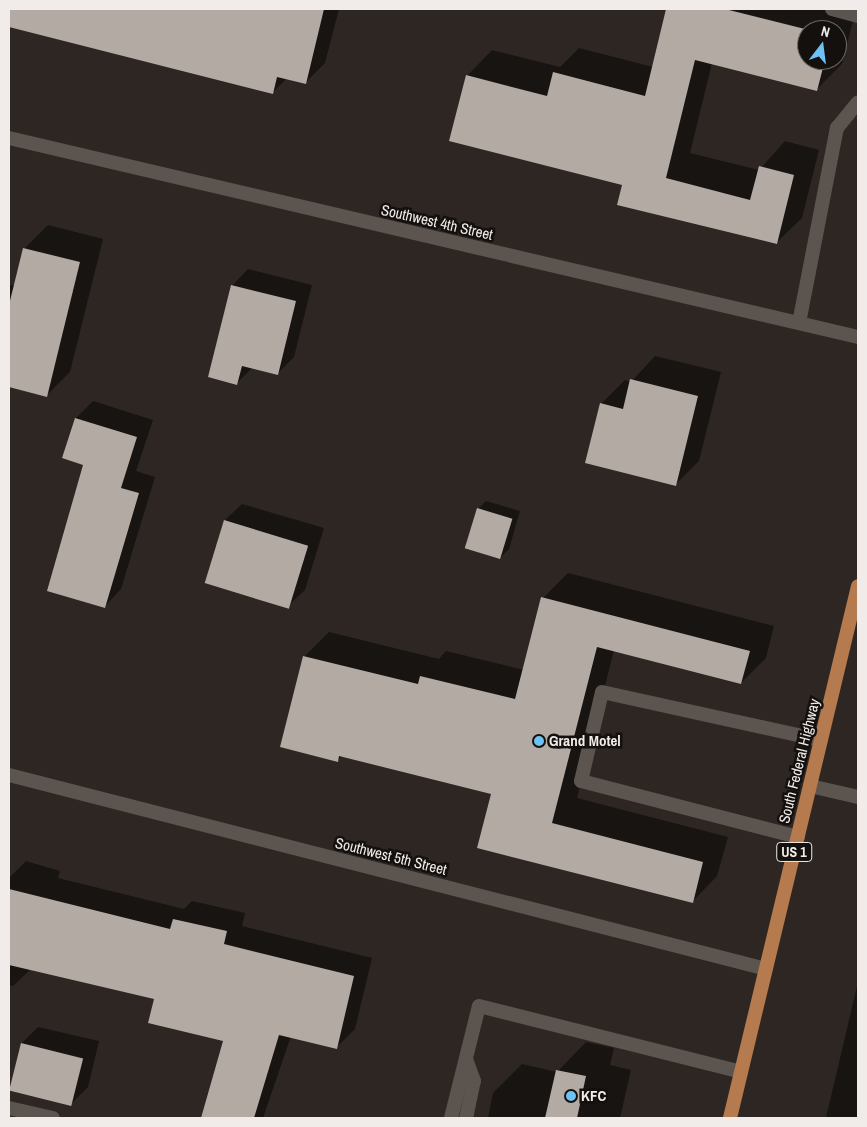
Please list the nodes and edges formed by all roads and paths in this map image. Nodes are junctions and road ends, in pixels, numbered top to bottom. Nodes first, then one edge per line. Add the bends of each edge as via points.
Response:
1 (832, 9) edge
2 (858, 16) edge
3 (858, 102) edge
4 (9, 138) edge
5 (799, 323) junction
6 (858, 337) edge
7 (858, 586) edge
8 (821, 740) junction
9 (9, 775) edge
10 (810, 786) junction
11 (858, 798) edge
12 (798, 836) junction
13 (766, 969) junction
14 (466, 1058) junction
15 (741, 1072) junction
16 (9, 1108) edge
17 (53, 1118) edge
18 (451, 1118) edge
19 (466, 1118) edge
20 (730, 1118) edge

1 - 2 street
3 - 5 street via 837,128
4 - 5 street, Southwest 4th Street
5 - 6 street, Southwest 4th Street
7 - 8 main road, South Federal Highway / US 1
8 - 10 main road, South Federal Highway / US 1
8 - 12 street via 602,692 581,780
9 - 13 street, Southwest 5th Street
10 - 11 street
10 - 12 main road, South Federal Highway / US 1
12 - 13 main road, South Federal Highway / US 1
13 - 15 main road, South Federal Highway / US 1
14 - 15 street via 479,1006
14 - 18 street
14 - 19 street via 474,1081
15 - 20 main road, South Federal Highway / US 1
16 - 17 street

